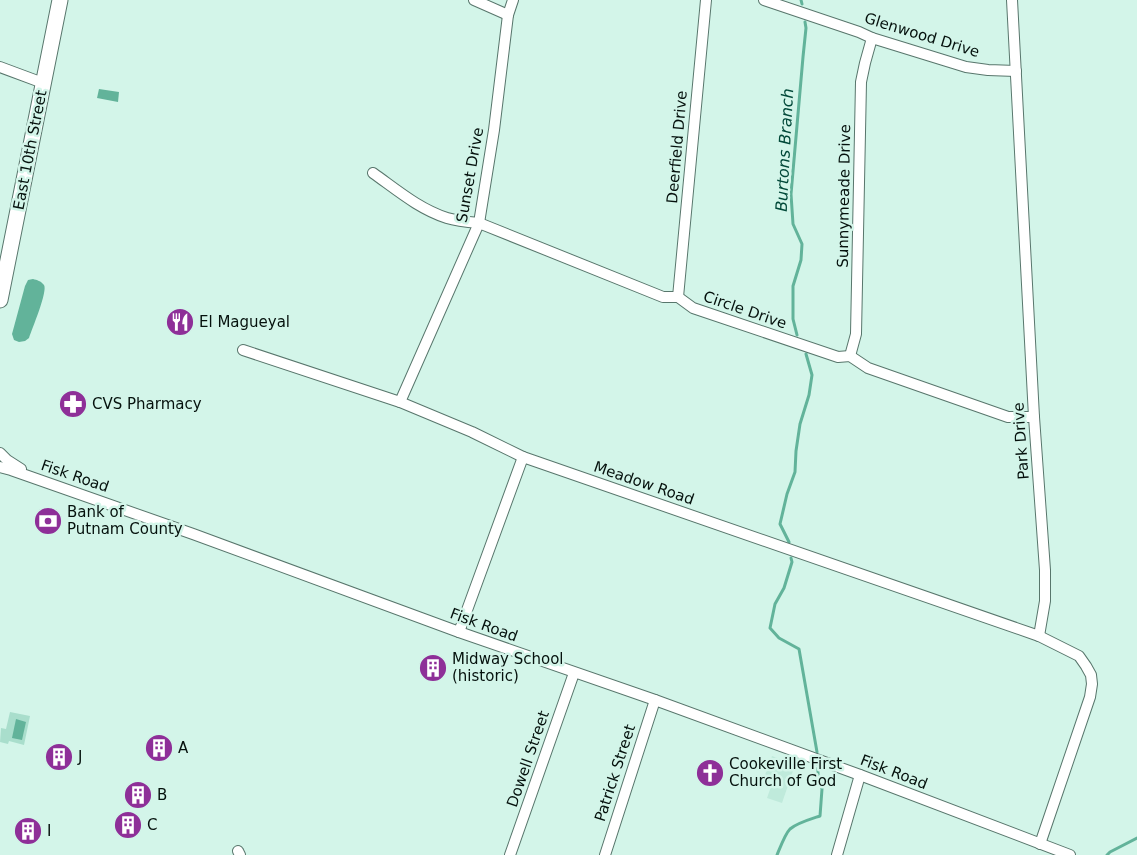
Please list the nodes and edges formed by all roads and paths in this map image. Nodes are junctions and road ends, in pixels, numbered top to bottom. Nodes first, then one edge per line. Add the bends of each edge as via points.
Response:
1 (60, 0) edge
2 (474, 0) edge
3 (513, 0) edge
4 (706, 0) edge
5 (764, 0) edge
6 (1012, 0) edge
7 (508, 15) junction
8 (872, 38) junction
9 (0, 67) edge
10 (1016, 71) junction
11 (43, 82) junction
12 (373, 173) dead end
13 (478, 224) junction
14 (678, 298) junction
15 (0, 300) edge
16 (243, 350) dead end
17 (850, 356) junction
18 (400, 402) junction
19 (1034, 418) junction
20 (0, 453) edge
21 (523, 457) junction
22 (1, 469) edge
23 (34, 478) junction
24 (458, 632) junction
25 (1039, 636) junction
26 (574, 673) junction
27 (654, 700) junction
28 (860, 775) junction
29 (1040, 844) junction
30 (510, 855) edge
31 (605, 855) edge
32 (837, 855) edge
33 (1070, 855) edge

1 - 11 main road, East 10th Street
2 - 7 street
3 - 7 street, Sunset Drive
4 - 14 street, Deerfield Drive
5 - 8 street, Glenwood Drive
6 - 10 street, Park Drive
7 - 13 street, Sunset Drive
8 - 10 street, Glenwood Drive via 966,67
8 - 17 street, Sunnymeade Drive via 861,82 856,334
9 - 11 street
10 - 19 street, Park Drive
11 - 15 main road, East 10th Street
12 - 13 street, Circle Drive via 429,211 449,219
13 - 14 street, Circle Drive via 663,297
13 - 18 street, Sunset Drive
14 - 17 street, Circle Drive via 692,308 838,357
16 - 18 street, Meadow Road
17 - 19 street, Circle Drive via 868,368 1008,418
18 - 21 street, Meadow Road
19 - 25 street, Park Drive via 1046,600
20 - 23 street
21 - 24 street
21 - 25 street, Meadow Road
22 - 23 street, Fisk Road
23 - 24 street, Fisk Road
24 - 26 street, Fisk Road
25 - 29 street via 1079,656 1091,675 1092,684
26 - 27 street, Fisk Road
26 - 30 street, Dowell Street
27 - 28 street, Fisk Road
27 - 31 street, Patrick Street
28 - 29 street, Fisk Road
28 - 32 street
29 - 33 street, Fisk Road

